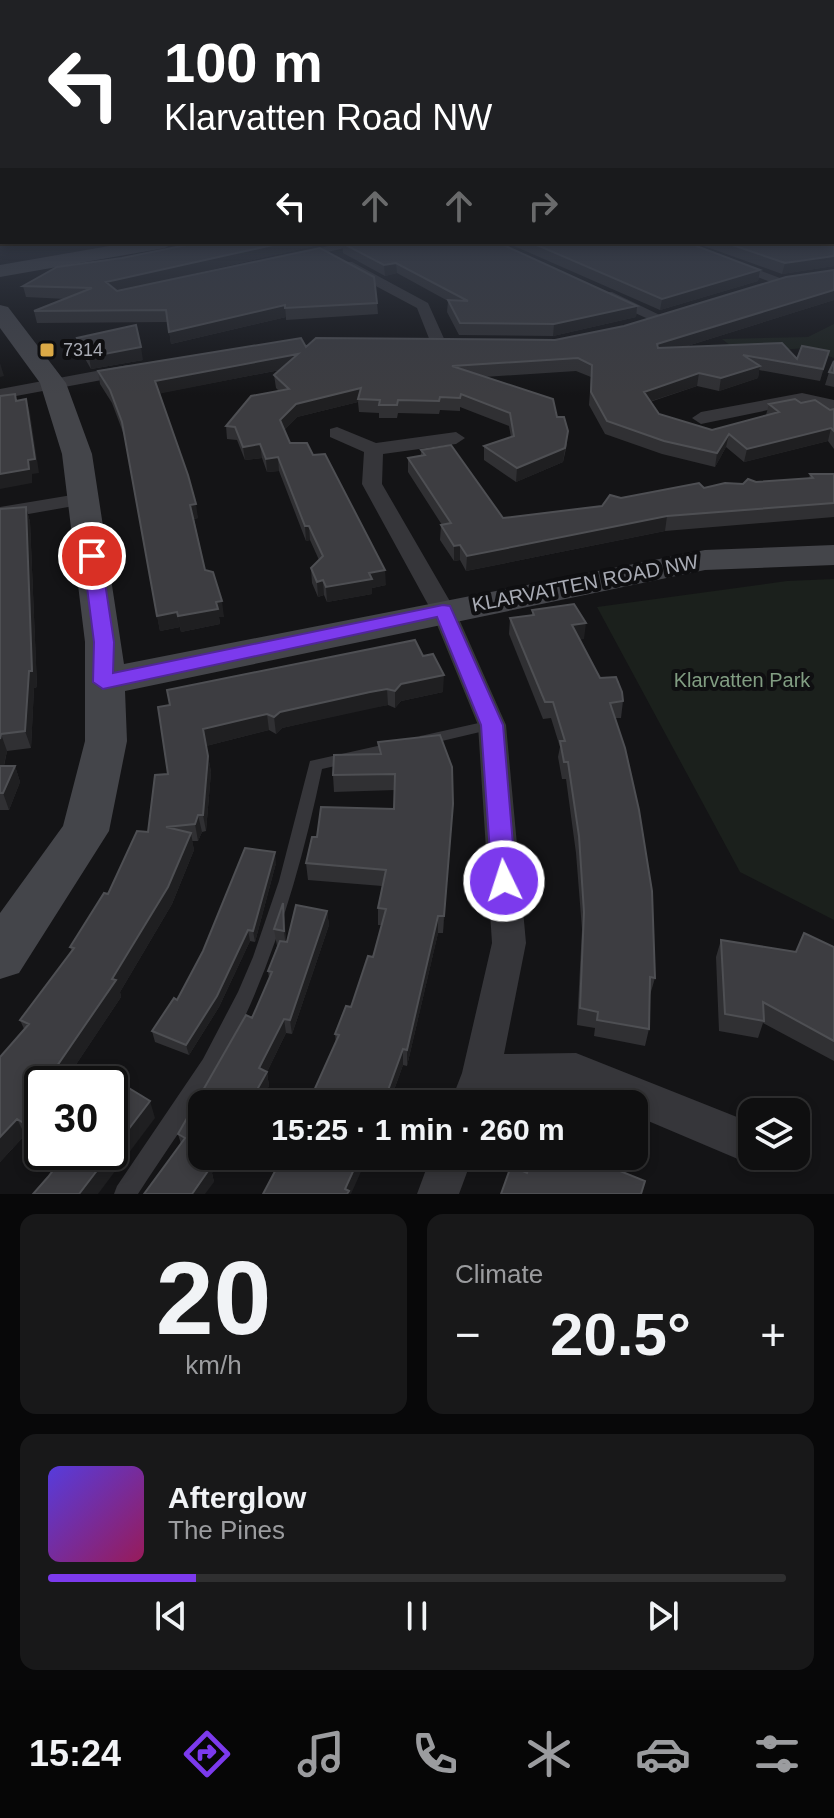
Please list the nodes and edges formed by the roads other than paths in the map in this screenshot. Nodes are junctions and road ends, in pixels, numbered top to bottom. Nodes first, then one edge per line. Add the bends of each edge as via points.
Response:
1 (383, 284) edge
2 (773, 284) edge
3 (588, 287) edge
4 (750, 290) edge
5 (0, 312) edge
6 (631, 328) edge
7 (0, 332) edge
8 (438, 343) edge
9 (33, 355) junction
10 (146, 366) edge
11 (53, 383) junction
12 (0, 394) edge
13 (834, 405) edge
14 (701, 418) dead end
15 (337, 433) dead end
16 (456, 438) dead end
17 (374, 449) junction
18 (84, 499) junction
19 (0, 513) edge
20 (834, 555) edge
21 (443, 610) junction
22 (103, 682) junction
23 (492, 725) junction
24 (0, 956) edge
25 (475, 1088) edge
26 (738, 1138) edge
27 (447, 1170) edge
28 (125, 1194) edge
29 (438, 1194) edge

1 - 8 street via 423,306
2 - 4 street
3 - 6 street via 668,316
5 - 9 street
7 - 9 street
9 - 11 street
10 - 11 street
11 - 12 street
11 - 18 street via 77,454
13 - 14 street via 802,398
15 - 17 street
16 - 17 street
17 - 21 street via 372,484
18 - 19 street
18 - 22 street via 104,642
20 - 21 street, KLARVATTEN ROAD NW via 705,560
21 - 22 street, KLARVATTEN ROAD NW
21 - 23 street
22 - 24 street via 106,741 85,831
23 - 25 street via 509,943
23 - 28 lane via 315,765 299,843 270,938 211,1064
25 - 26 street via 576,1072
27 - 29 street

